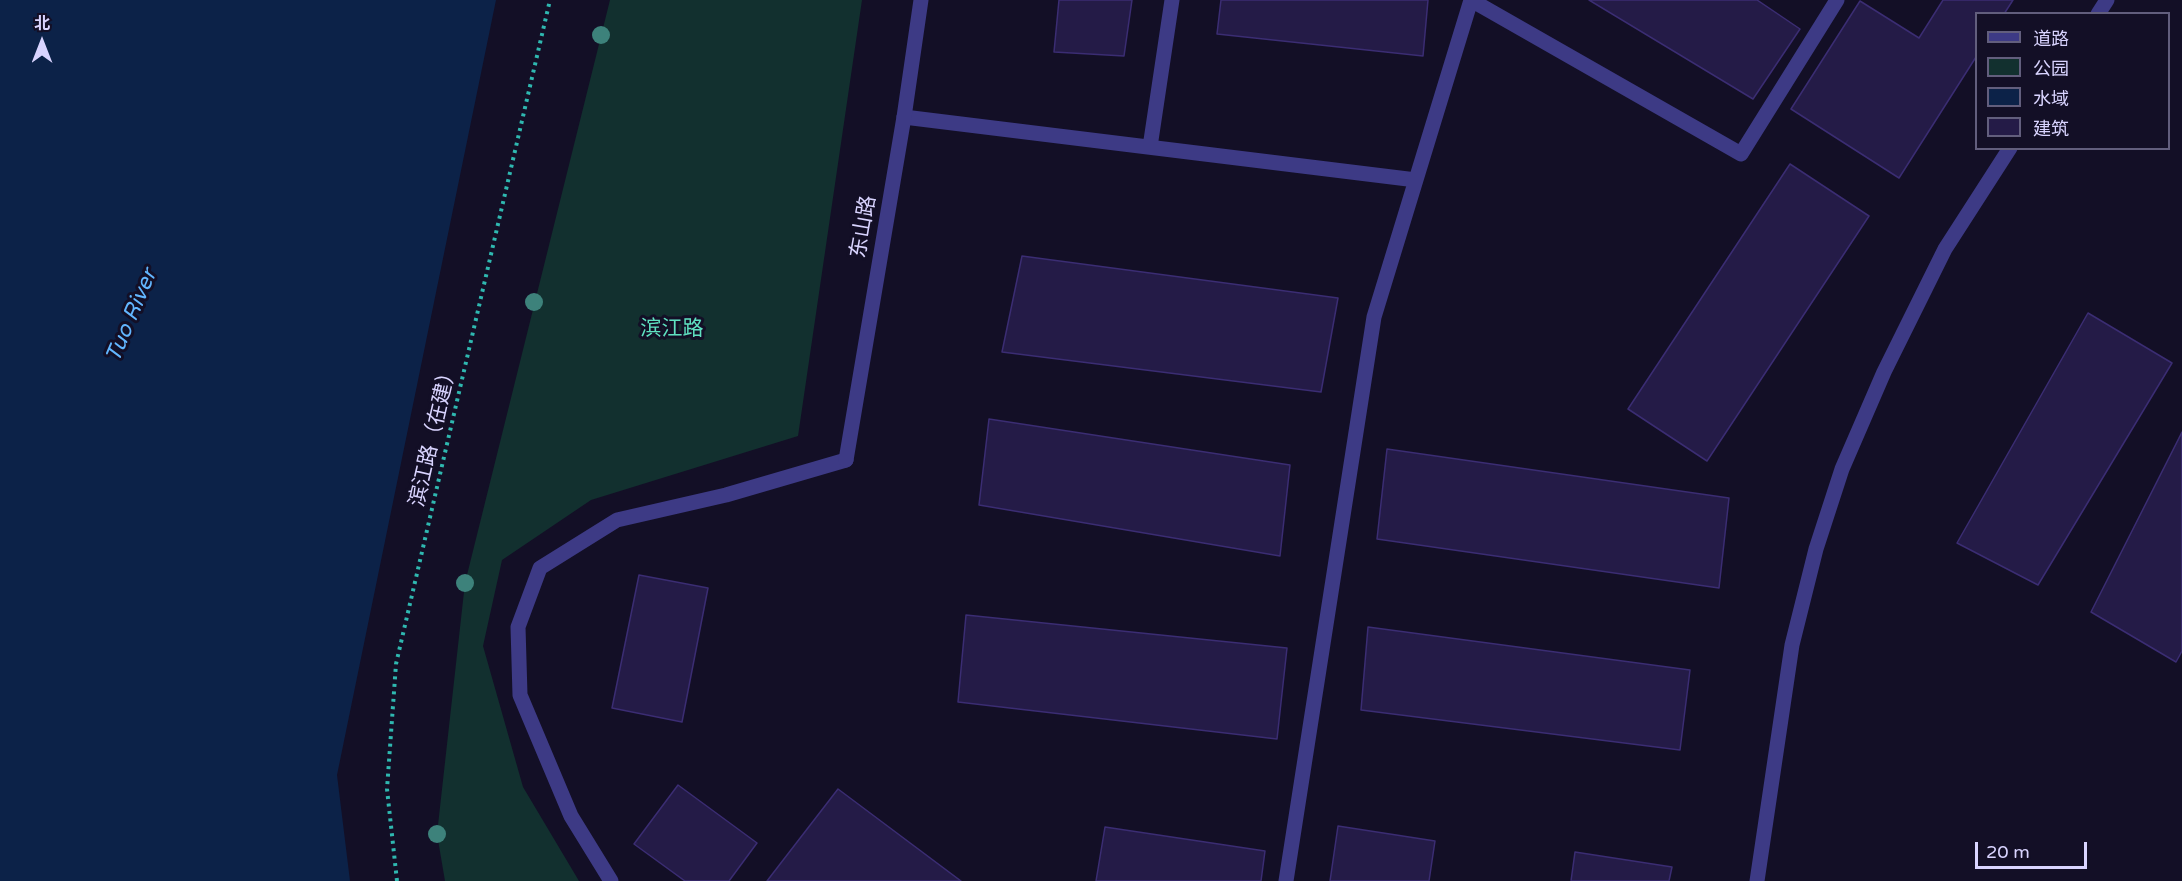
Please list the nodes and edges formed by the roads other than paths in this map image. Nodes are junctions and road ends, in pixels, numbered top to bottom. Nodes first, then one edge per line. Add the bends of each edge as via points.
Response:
1 (921, 0) edge
2 (1172, 0) edge
3 (1471, 0) edge
4 (1837, 0) edge
5 (904, 117) junction
6 (1150, 147) junction
7 (2009, 150) edge
8 (1416, 180) junction
9 (610, 881) edge
10 (1286, 881) edge
11 (1756, 881) edge

1 - 5 street, 东山路
2 - 6 street
3 - 4 street via 1741,154
3 - 8 street
5 - 6 street
5 - 9 street, 东山路 via 846,460 726,495 617,520 540,568 518,627 520,695 571,816
6 - 8 street
7 - 11 street via 1945,249 1884,372 1842,469 1816,549 1792,645
8 - 10 street via 1374,317

